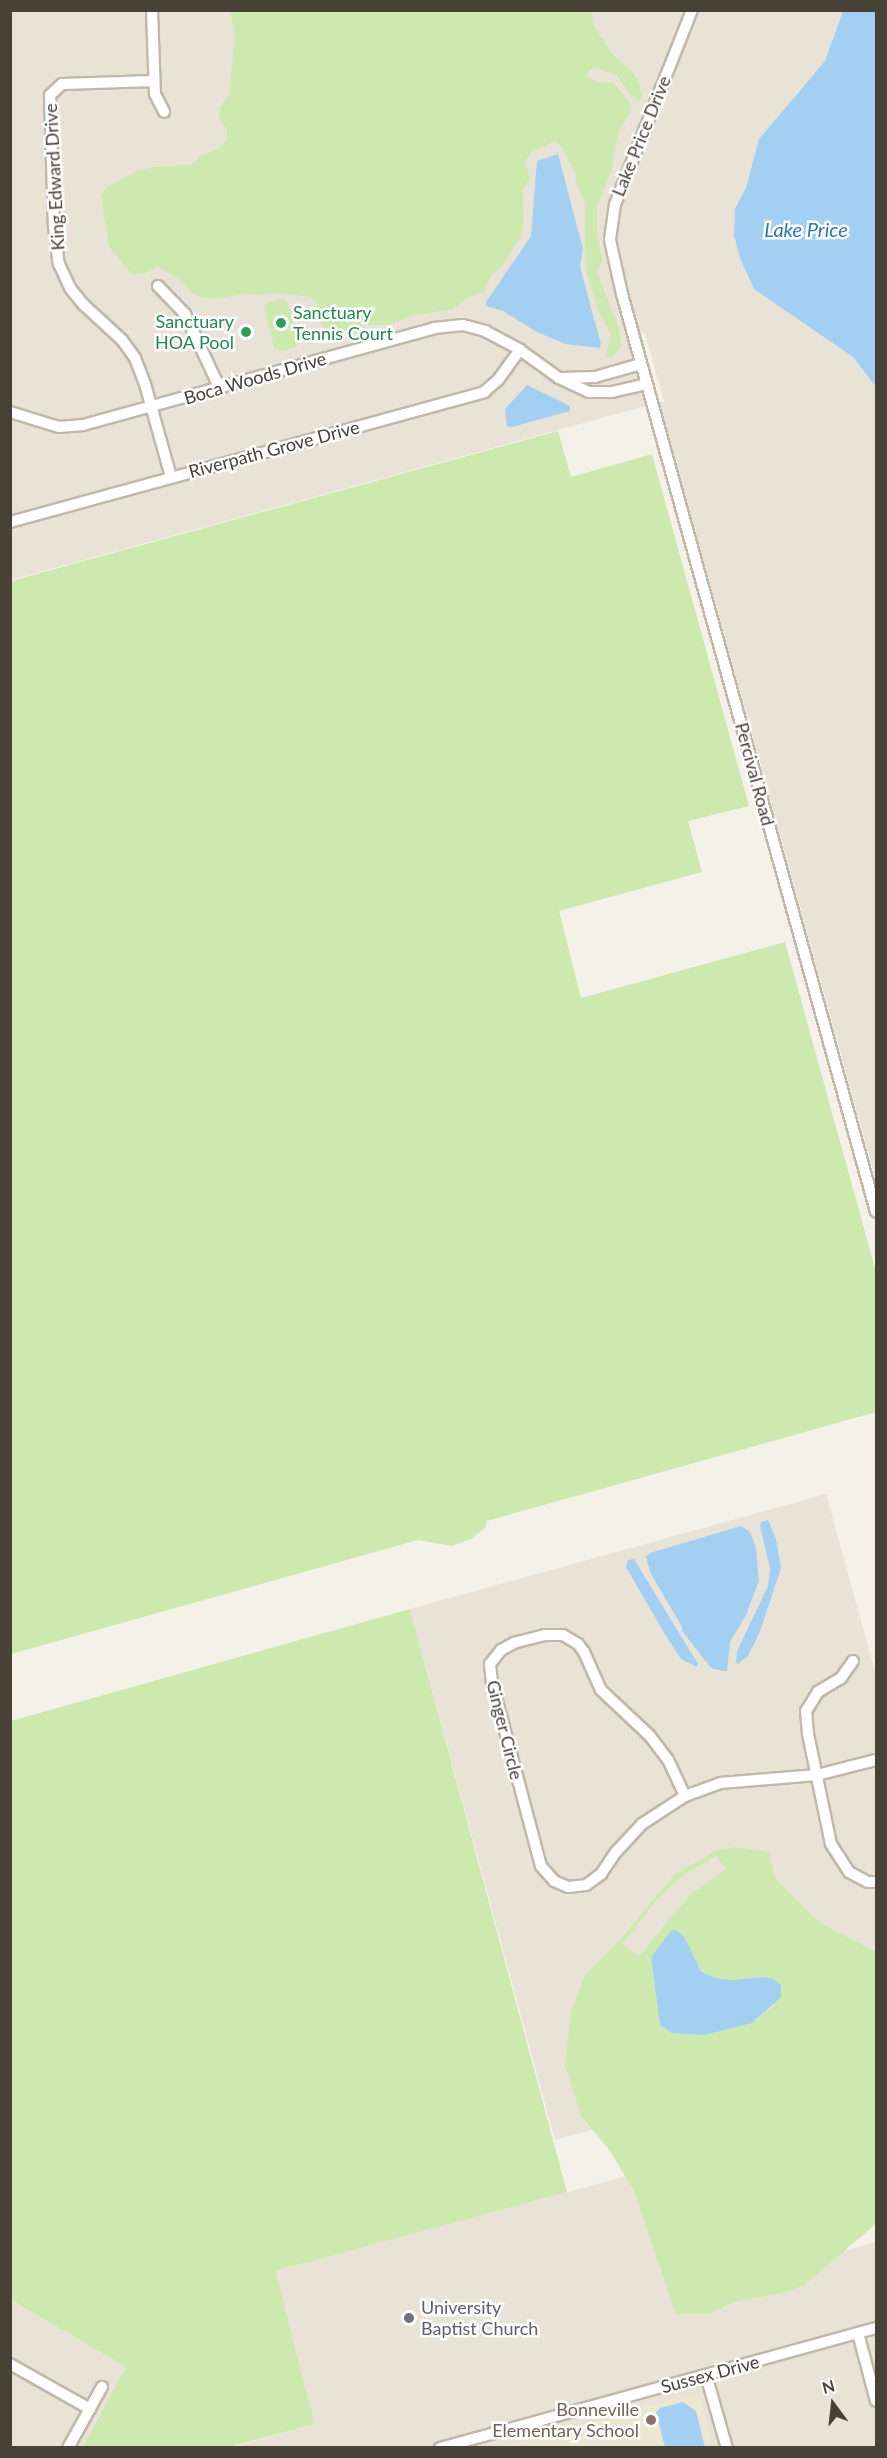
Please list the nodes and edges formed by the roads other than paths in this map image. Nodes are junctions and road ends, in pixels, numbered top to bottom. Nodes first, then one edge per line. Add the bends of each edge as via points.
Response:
1 (152, 10) edge
2 (692, 10) edge
3 (154, 81) junction
4 (165, 112) dead end
5 (158, 286) dead end
6 (634, 335) joint
7 (520, 350) junction
8 (641, 363) junction
9 (560, 378) junction
10 (647, 384) junction
11 (220, 388) junction
12 (151, 407) junction
13 (10, 412) edge
14 (171, 477) junction
15 (10, 522) edge
16 (876, 1212) edge
17 (853, 1660) dead end
18 (876, 1760) edge
19 (817, 1774) junction
20 (685, 1796) junction
21 (876, 1882) edge
22 (876, 2328) edge
23 (858, 2333) junction
24 (10, 2364) edge
25 (706, 2375) junction
26 (102, 2387) dead end
27 (876, 2401) edge
28 (90, 2409) junction
29 (68, 2448) edge
30 (440, 2448) edge
31 (727, 2448) edge

1 - 3 street
2 - 6 street, Lake Price Drive via 615,204 610,240
3 - 4 street via 154,94
3 - 12 street, King Edward Drive via 62,84 50,95 59,264 70,288 135,358
5 - 11 street via 185,314
6 - 8 street, Percival Road
7 - 9 street, Boca Woods Drive
7 - 11 street, Boca Woods Drive via 463,325 434,328
7 - 14 street, Riverpath Grove Drive via 484,392
8 - 9 street via 595,377
8 - 10 street, Percival Road
9 - 10 street, Boca Woods Drive via 589,392 612,392
10 - 16 street, Percival Road
11 - 12 street, Boca Woods Drive
12 - 13 street, Boca Woods Drive via 83,425 59,427
12 - 14 street, King Edward Drive
14 - 15 street, Riverpath Grove Drive
17 - 19 street via 841,1678 818,1692 806,1711
18 - 19 street
19 - 20 street via 720,1783
19 - 21 street via 835,1853 849,1872
20 - 20 street, Ginger Circle via 642,1824 601,1874 586,1885 568,1887 555,1881 541,1866 490,1665 501,1650 545,1635 563,1635 578,1644 601,1690 650,1736 668,1760
22 - 23 street, Sussex Drive
23 - 25 street, Sussex Drive
23 - 27 street
24 - 28 street
25 - 30 street, Sussex Drive
25 - 31 street
26 - 28 street
28 - 29 street

